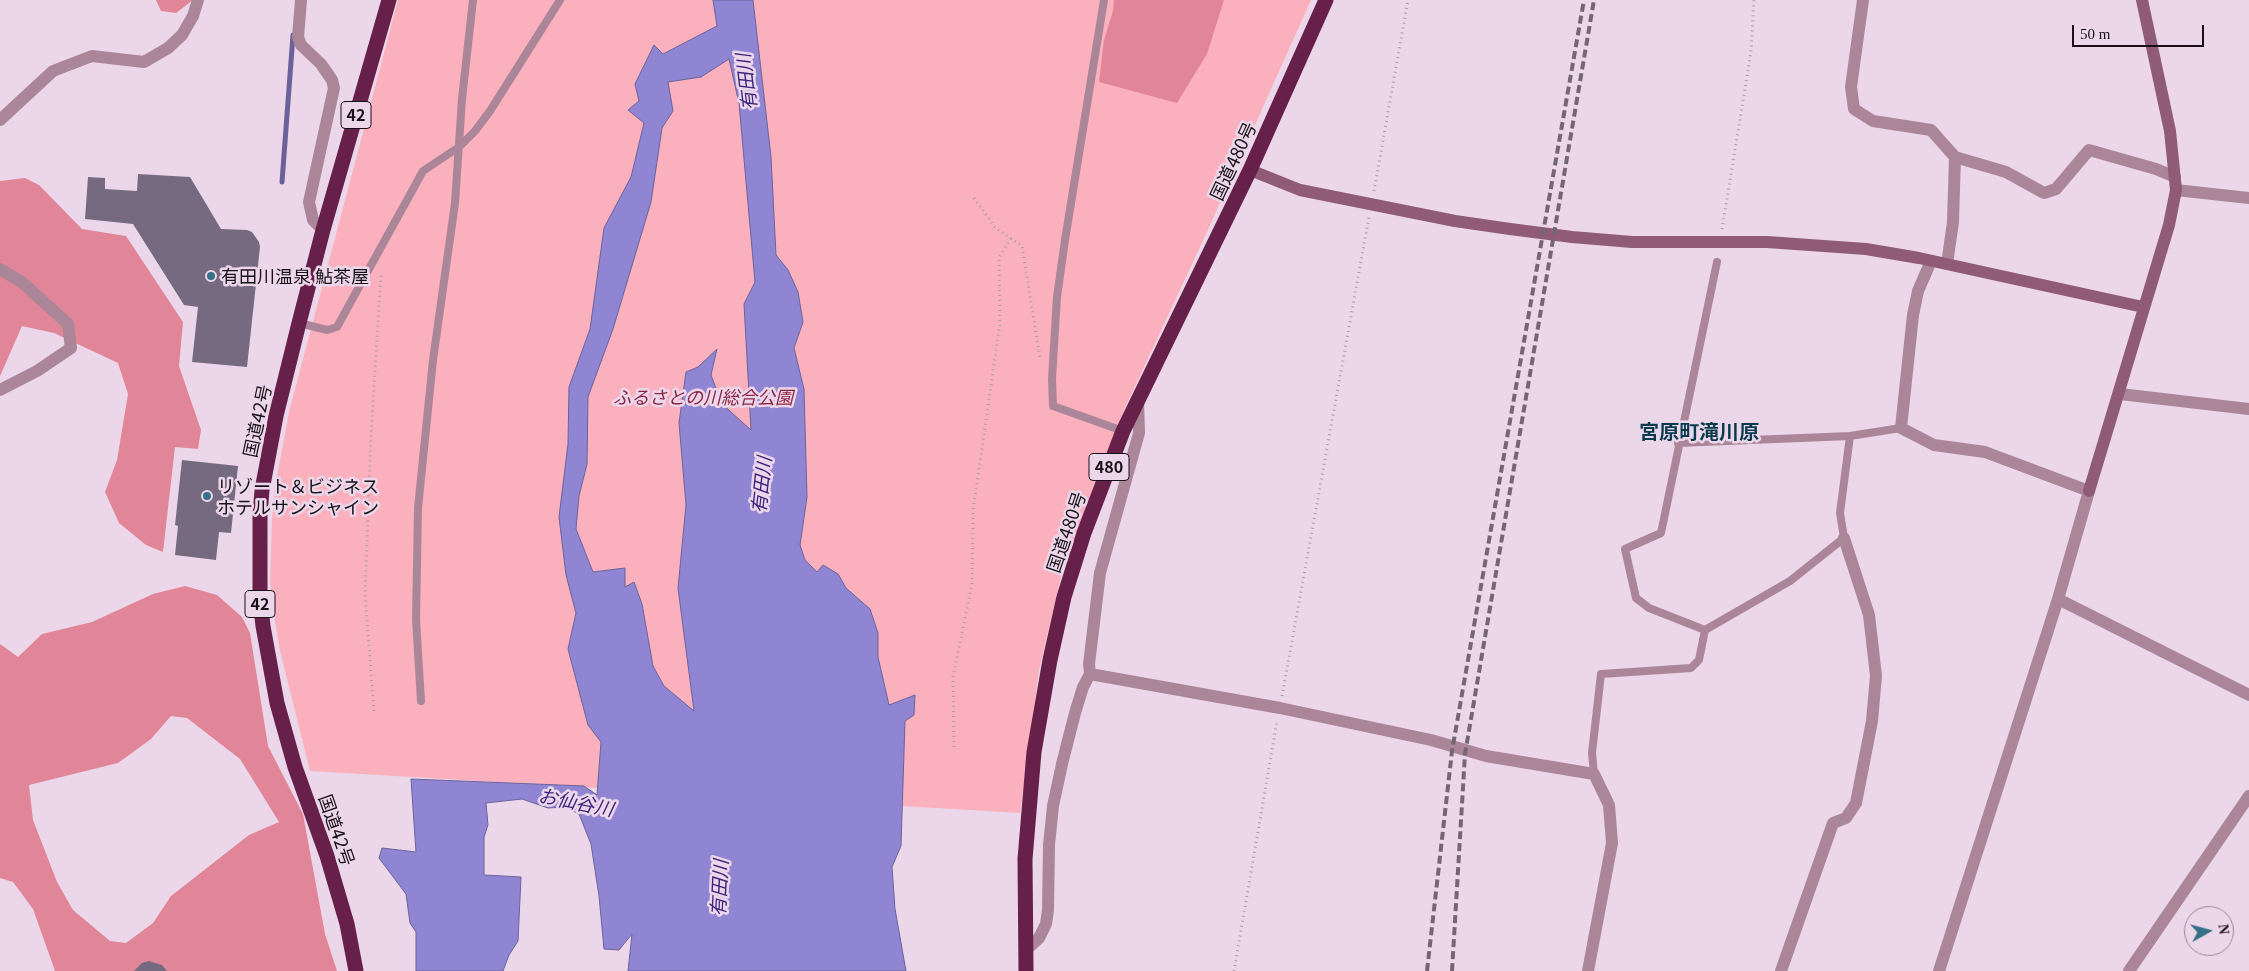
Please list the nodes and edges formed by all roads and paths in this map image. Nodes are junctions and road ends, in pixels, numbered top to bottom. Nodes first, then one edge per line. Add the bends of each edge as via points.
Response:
1 (198, 0) edge
2 (301, 0) edge
3 (389, 0) edge
4 (473, 0) edge
5 (560, 0) edge
6 (1104, 0) edge
7 (1326, 0) edge
8 (1408, 0) edge
9 (1754, 0) edge
10 (1863, 0) edge
11 (2142, 0) edge
12 (0, 120) edge
13 (459, 147) junction
14 (1955, 157) junction
15 (1250, 170) junction
16 (2175, 177) junction
17 (2176, 190) junction
18 (974, 198) dead end
19 (2249, 198) edge
20 (1372, 199) dead end
21 (1371, 209) dead end
22 (323, 230) junction
23 (1721, 234) dead end
24 (1011, 238) junction
25 (1925, 259) junction
26 (1717, 262) dead end
27 (1947, 264) junction
28 (382, 268) dead end
29 (0, 269) edge
30 (2144, 306) junction
31 (299, 323) junction
32 (1052, 377) junction
33 (0, 390) edge
34 (2120, 394) junction
35 (1138, 400) junction
36 (2249, 409) edge
37 (1901, 428) junction
38 (1122, 431) junction
39 (1850, 436) junction
40 (1678, 442) junction
41 (2089, 491) junction
42 (1844, 538) junction
43 (2058, 599) junction
44 (1705, 630) junction
45 (1090, 674) junction
46 (2249, 694) edge
47 (421, 701) dead end
48 (1280, 708) junction
49 (374, 711) dead end
50 (954, 747) dead end
51 (1594, 774) junction
52 (2249, 796) edge
53 (1026, 950) junction
54 (356, 971) edge
55 (1026, 971) edge
56 (1234, 971) edge
57 (1588, 971) edge
58 (1781, 971) edge
59 (1939, 971) edge
60 (2129, 971) edge

1 - 12 street via 182,35 168,48 144,62 92,56 53,71
2 - 22 street via 298,37 301,45 321,64 334,88 308,202 313,220
3 - 22 highway, 国道42号 / 42
4 - 13 lane
5 - 13 lane via 490,111
6 - 32 lane via 1057,297
7 - 15 highway, 国道480号 / 480
8 - 20 path
9 - 23 path via 1751,52
10 - 14 street via 1851,87 1854,109 1873,121 1931,130
11 - 16 street via 2170,131
13 - 31 lane via 423,171 338,327 327,330
13 - 47 lane via 418,508 416,599
14 - 16 street via 2006,172 2044,192 2056,189 2089,150
14 - 27 street via 1953,222
15 - 25 street via 1300,190 1455,221 1572,238 1812,244
15 - 35 highway, 国道480号 / 480
16 - 17 street
17 - 19 street
17 - 30 street via 2169,225
18 - 24 path via 995,226
21 - 48 path
22 - 31 highway, 国道42号 / 42
24 - 32 path via 1022,246 1042,370
24 - 50 path via 999,257 1000,324 973,511 972,584 953,677
25 - 27 street
25 - 37 street via 1913,315
26 - 40 lane
27 - 30 street
28 - 49 path via 365,594
29 - 33 street via 23,283 68,324 71,348
30 - 34 street
31 - 54 highway, 国道42号 / 42 via 262,490 260,599 269,666 285,736 327,856 347,924
32 - 38 lane via 1053,406
34 - 36 street
34 - 41 street
35 - 38 highway, 国道480号 / 480
35 - 45 street via 1139,433 1100,573
37 - 39 lane
37 - 41 street via 1934,445 1985,452
38 - 53 highway, 国道480号 / 480 via 1064,597 1041,706 1025,858
39 - 40 lane
39 - 42 lane via 1840,513
40 - 44 lane via 1661,533 1625,549 1636,598 1648,608
41 - 43 street
42 - 44 lane via 1790,581
42 - 58 street via 1869,615 1876,676 1872,721 1856,803 1846,818 1833,823
43 - 46 street
43 - 59 street
44 - 51 lane via 1699,660 1691,668 1601,674 1592,753
45 - 48 street
45 - 53 street via 1075,713 1053,806 1046,924 1039,938
48 - 51 street via 1431,740 1486,756
48 - 56 path
51 - 57 street via 1609,805 1612,843
52 - 60 street
53 - 55 highway, 国道480号 / 480

